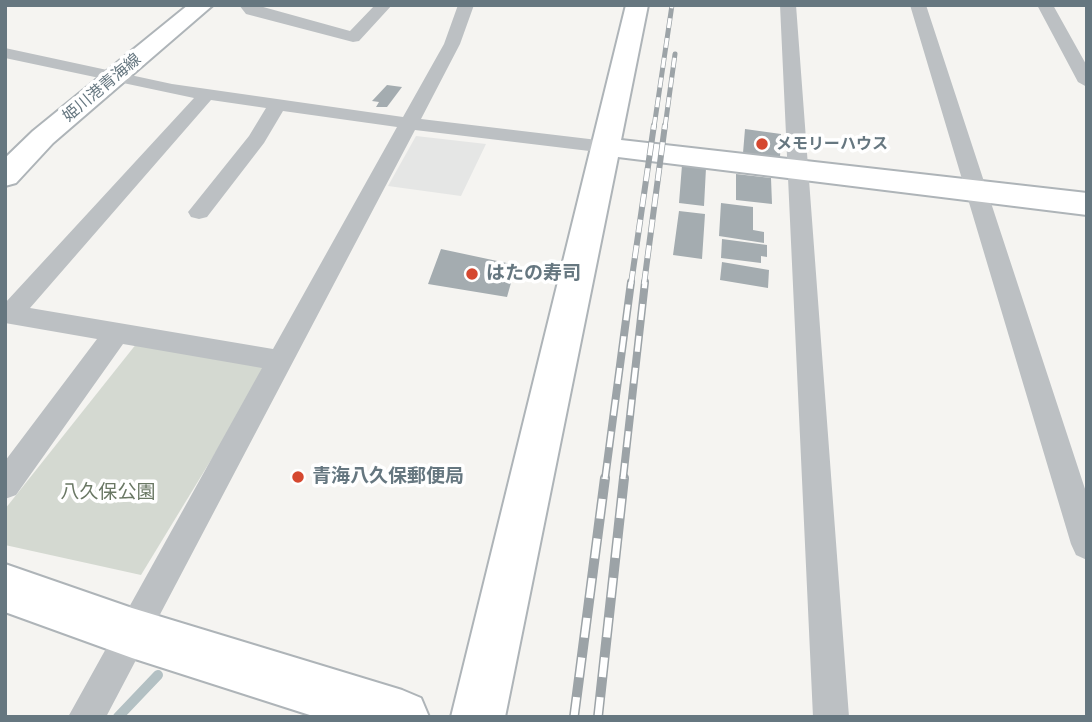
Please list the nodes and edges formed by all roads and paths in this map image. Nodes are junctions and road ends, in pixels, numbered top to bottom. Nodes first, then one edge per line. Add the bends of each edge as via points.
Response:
1 (202, 5) edge
2 (247, 5) edge
3 (291, 5) edge
4 (384, 5) edge
5 (466, 5) edge
6 (637, 5) edge
7 (788, 5) edge
8 (918, 5) edge
9 (1045, 5) edge
10 (279, 18) junction
11 (5, 53) edge
12 (114, 78) junction
13 (1087, 82) edge
14 (208, 94) junction
15 (278, 104) junction
16 (408, 123) junction
17 (606, 147) junction
18 (15, 154) edge
19 (797, 171) junction
20 (5, 176) edge
21 (976, 191) junction
22 (1087, 204) edge
23 (199, 212) dead end
24 (7, 313) edge
25 (117, 332) junction
26 (282, 361) junction
27 (5, 485) edge
28 (1087, 544) edge
29 (5, 588) edge
30 (132, 633) junction
31 (86, 717) edge
32 (402, 717) edge
33 (478, 717) edge
34 (831, 717) edge

1 - 12 street, 姫川港青海線
2 - 10 street via 252,11
3 - 10 street
4 - 10 street via 353,37
5 - 16 street via 452,44
6 - 17 street
7 - 19 street
8 - 21 street
9 - 13 street
11 - 12 street
12 - 14 street
12 - 18 street, 姫川港青海線
14 - 15 street
14 - 24 street
15 - 16 street
15 - 23 street via 257,139
16 - 17 street
16 - 26 street
17 - 19 street
17 - 33 street
18 - 20 street, 姫川港青海線
19 - 21 street
19 - 34 street
21 - 22 street
21 - 28 street
24 - 25 street
25 - 26 street
25 - 27 street
26 - 30 street
29 - 30 street
30 - 31 street
30 - 32 street

